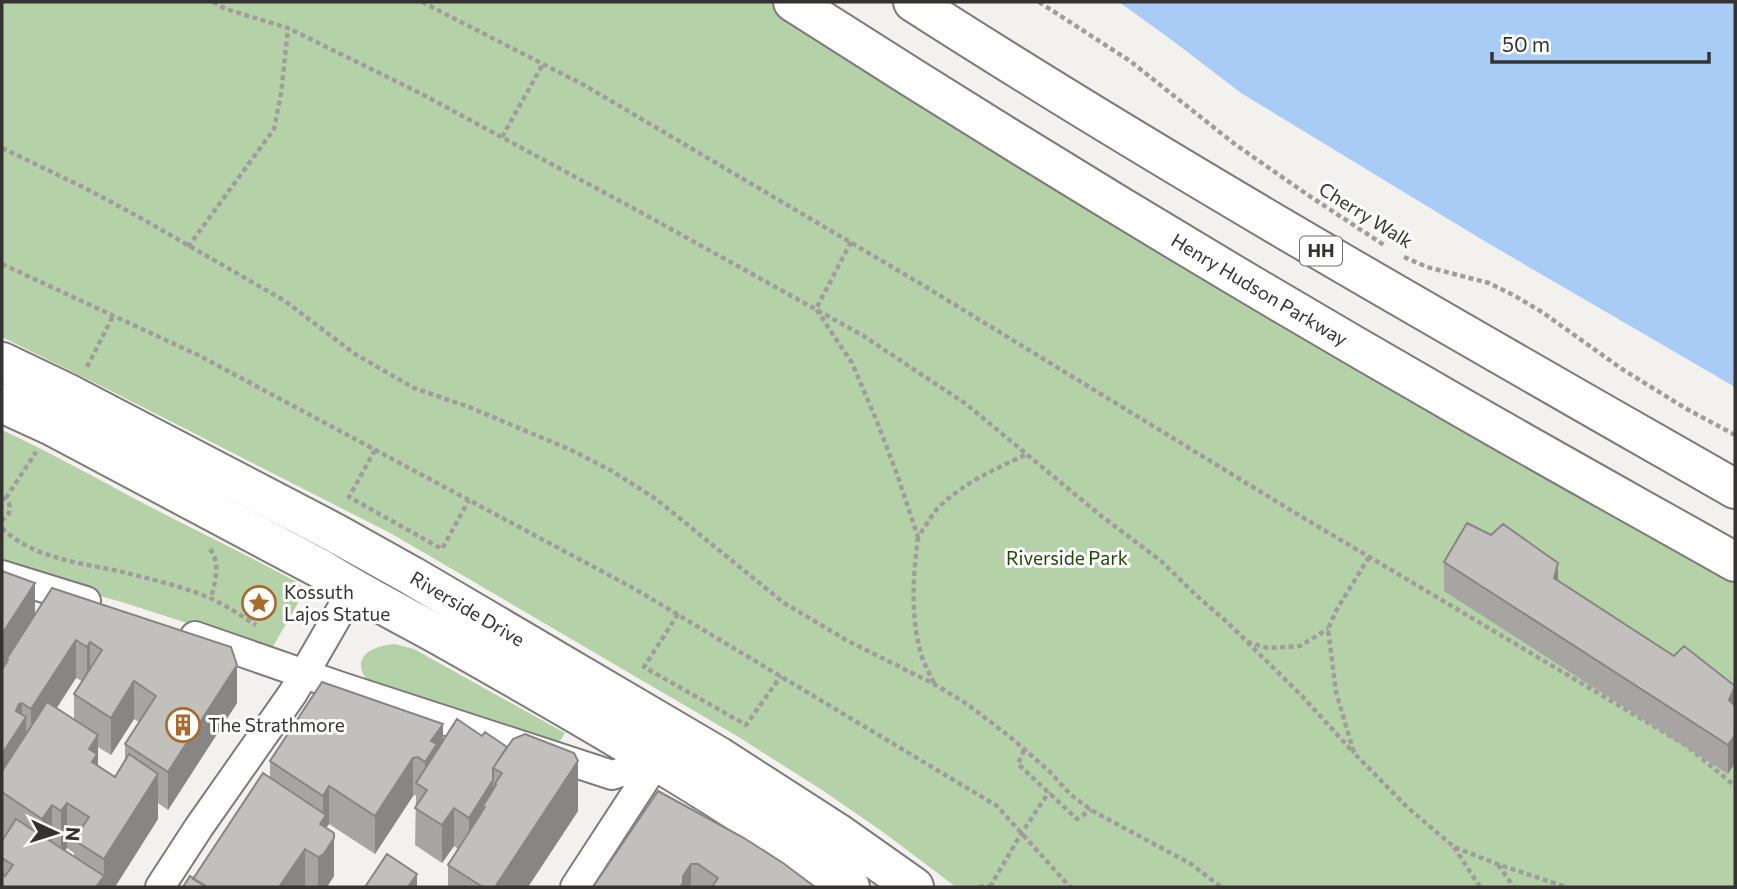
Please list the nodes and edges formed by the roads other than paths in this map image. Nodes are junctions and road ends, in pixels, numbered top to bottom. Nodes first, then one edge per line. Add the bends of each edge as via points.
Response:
1 (793, 2) edge
2 (913, 2) edge
3 (2, 362) edge
4 (2, 402) edge
5 (1735, 489) edge
6 (372, 553) junction
7 (1735, 562) edge
8 (2, 575) edge
9 (353, 589) junction
10 (104, 607) edge
11 (168, 627) edge
12 (305, 674) junction
13 (666, 746) junction
14 (160, 887) edge
15 (575, 887) edge
16 (850, 887) edge
17 (914, 887) edge

1 - 7 main road, Henry Hudson Parkway via 1196,252
2 - 5 main road, HH via 1348,267
3 - 6 main road, Riverside Drive
4 - 9 main road, Riverside Drive
6 - 9 main road
6 - 13 main road, Riverside Drive
8 - 10 street
9 - 12 street
9 - 13 main road, Riverside Drive
11 - 12 street
12 - 13 street via 611,775
12 - 14 street
13 - 15 street
13 - 16 main road, Riverside Drive
13 - 17 main road, Riverside Drive via 718,756

